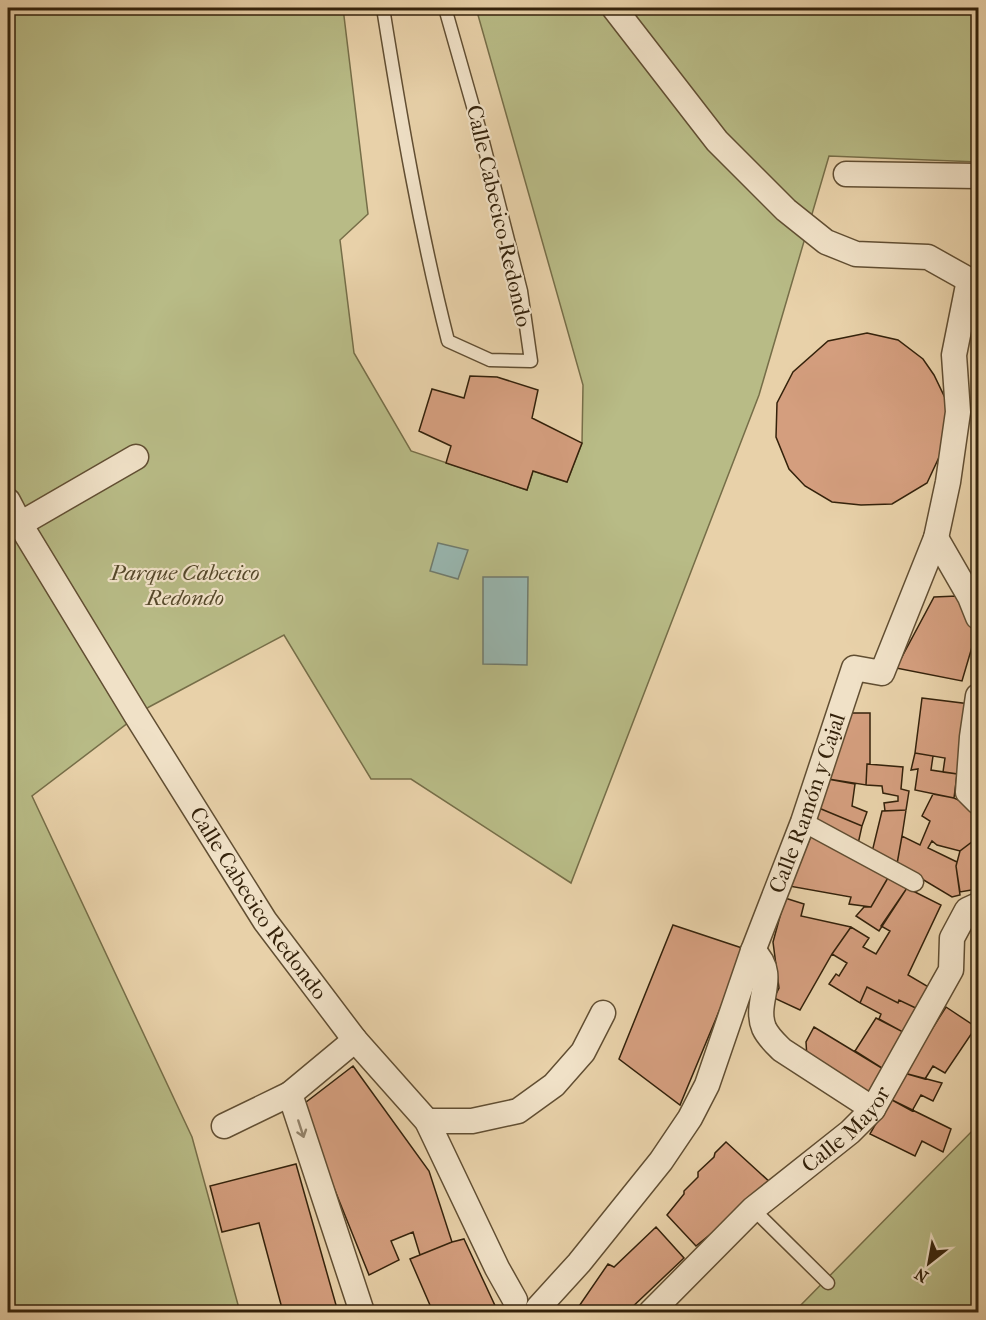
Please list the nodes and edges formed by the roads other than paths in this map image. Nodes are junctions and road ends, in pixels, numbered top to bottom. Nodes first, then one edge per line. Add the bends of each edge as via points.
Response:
1 (383, 8) edge
2 (445, 8) edge
3 (614, 8) edge
4 (846, 174) dead end
5 (978, 176) edge
6 (974, 276) edge
7 (136, 458) dead end
8 (8, 501) edge
9 (20, 524) junction
10 (936, 538) junction
11 (978, 617) edge
12 (978, 696) edge
13 (978, 802) edge
14 (803, 822) junction
15 (914, 882) dead end
16 (978, 905) edge
17 (753, 951) junction
18 (603, 1013) dead end
19 (355, 1040) junction
20 (290, 1094) junction
21 (873, 1109) junction
22 (427, 1121) junction
23 (224, 1126) dead end
24 (753, 1209) junction
25 (828, 1283) dead end
26 (513, 1306) edge
27 (538, 1310) edge
28 (362, 1312) edge
29 (651, 1312) edge

1 - 2 lane, Calle Cabecico Redondo via 408,158 448,341 490,360 531,361 521,291
3 - 6 street via 717,141 786,210 826,242 856,254 928,257
4 - 5 street
6 - 10 street, Calle Ramón y Cajal via 954,355 958,412
7 - 9 street
8 - 9 street, Calle Cabecico Redondo
9 - 19 street, Calle Cabecico Redondo via 265,921
10 - 11 street
10 - 14 street, Calle Ramón y Cajal via 882,673 854,668
12 - 13 street via 968,792
14 - 15 street
14 - 17 street, Calle Ramón y Cajal
16 - 21 street, Calle Mayor via 967,910 952,938 951,970
17 - 21 street via 760,957 767,978 762,1006 763,1025 770,1038 782,1050
17 - 27 street, Calle Ramón y Cajal via 707,1084 690,1118 661,1161
18 - 22 street via 583,1052 554,1085 518,1111 472,1121
19 - 20 street
19 - 22 street, Calle Cabecico Redondo
20 - 23 street
20 -> 28 street
21 - 24 street, Calle Mayor
22 - 26 street, Calle Cabecico Redondo
24 - 25 lane
24 - 29 street, Calle Mayor
26 - 27 street, Calle Cabecico Redondo via 519,1297 529,1297

